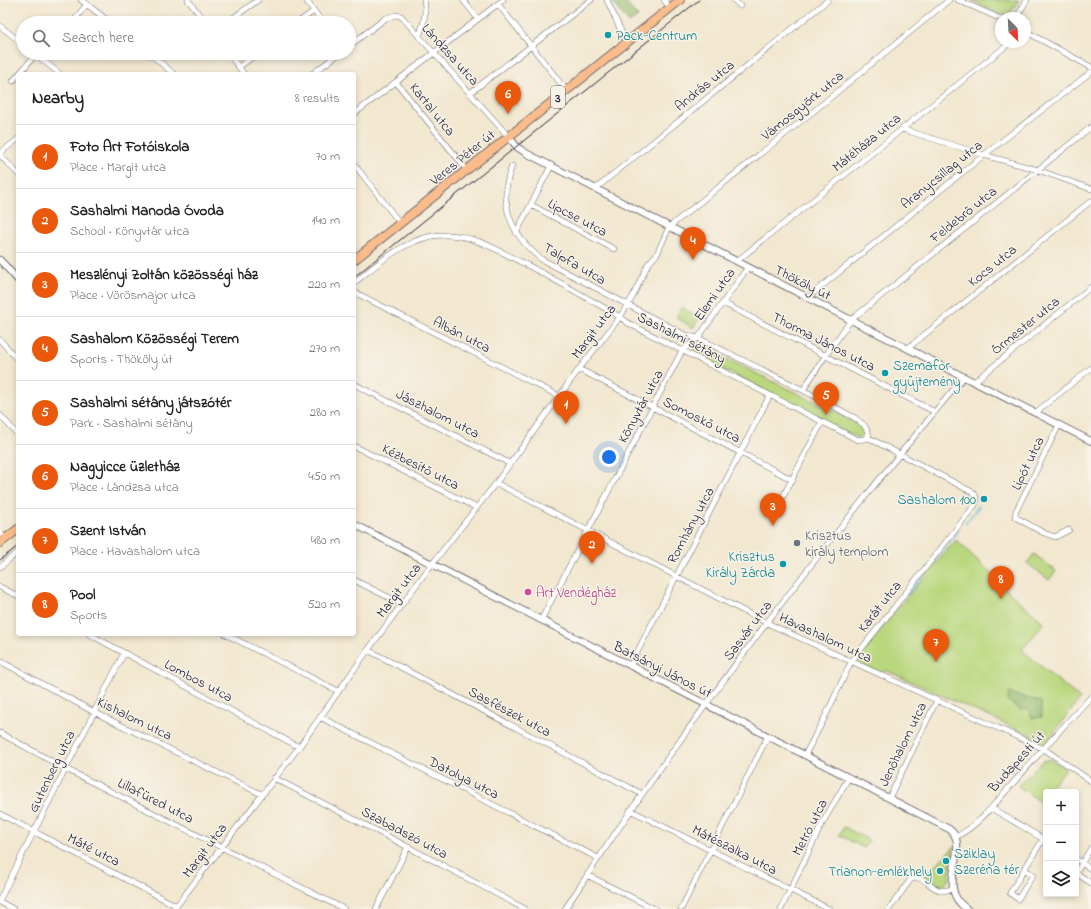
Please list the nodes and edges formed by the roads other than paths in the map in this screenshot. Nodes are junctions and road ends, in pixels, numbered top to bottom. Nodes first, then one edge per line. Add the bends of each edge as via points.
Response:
1 (81, 0) edge
2 (188, 0) edge
3 (258, 0) edge
4 (306, 0) edge
5 (424, 0) edge
6 (463, 0) edge
7 (591, 0) edge
8 (607, 0) edge
9 (664, 0) edge
10 (680, 0) edge
11 (734, 0) edge
12 (828, 0) edge
13 (949, 0) edge
14 (958, 0) edge
15 (1027, 0) edge
16 (500, 2) edge
17 (87, 4) junction
18 (740, 6) dead end
19 (670, 8) junction
20 (314, 11) junction
21 (1020, 12) edge
22 (78, 16) edge
23 (102, 16) edge
24 (201, 16) edge
25 (236, 16) edge
26 (307, 16) edge
27 (318, 16) edge
28 (995, 16) edge
29 (478, 19) junction
30 (0, 26) edge
31 (1031, 34) edge
32 (419, 37) junction
33 (16, 39) edge
34 (356, 41) edge
35 (626, 42) junction
36 (531, 47) junction
37 (1003, 48) edge
38 (433, 53) junction
39 (30, 60) edge
40 (44, 60) edge
41 (157, 60) edge
42 (234, 60) edge
43 (248, 60) edge
44 (331, 60) edge
45 (239, 67) junction
46 (1091, 67) edge
47 (20, 72) edge
48 (58, 72) edge
49 (172, 72) edge
50 (243, 72) edge
51 (315, 72) edge
52 (1091, 72) edge
53 (16, 77) edge
54 (13, 81) dead end
55 (396, 82) junction
56 (566, 90) junction
57 (470, 93) junction
58 (356, 112) edge
59 (1091, 128) edge
60 (902, 129) junction
61 (509, 137) junction
62 (16, 141) edge
63 (0, 154) edge
64 (984, 155) junction
65 (512, 166) dead end
66 (551, 166) junction
67 (356, 167) edge
68 (467, 170) junction
69 (1038, 170) junction
70 (16, 172) edge
71 (595, 188) junction
72 (1091, 189) edge
73 (1091, 201) edge
74 (531, 205) junction
75 (400, 223) junction
76 (670, 227) junction
77 (516, 233) junction
78 (614, 249) dead end
79 (356, 258) edge
80 (0, 260) edge
81 (737, 261) junction
82 (748, 267) junction
83 (556, 268) junction
84 (550, 277) junction
85 (16, 278) edge
86 (356, 281) edge
87 (1091, 287) edge
88 (356, 293) edge
89 (807, 298) junction
90 (723, 303) junction
91 (627, 305) junction
92 (620, 317) junction
93 (851, 320) junction
94 (698, 338) junction
95 (0, 340) edge
96 (908, 348) junction
97 (682, 351) junction
98 (826, 355) junction
99 (16, 358) edge
100 (1091, 368) edge
101 (579, 369) junction
102 (964, 377) junction
103 (974, 382) junction
104 (356, 385) edge
105 (803, 390) junction
106 (770, 395) junction
107 (559, 396) junction
108 (653, 407) junction
109 (935, 412) junction
110 (1035, 413) junction
111 (0, 415) edge
112 (822, 422) junction
113 (1059, 425) junction
114 (16, 433) edge
115 (869, 438) junction
116 (1090, 438) edge
117 (356, 447) edge
118 (741, 453) junction
119 (900, 454) junction
120 (511, 464) junction
121 (793, 480) junction
122 (496, 484) junction
123 (977, 502) joint
124 (477, 508) junction
125 (775, 512) dead end
126 (356, 525) edge
127 (16, 530) edge
128 (1069, 530) dead end
129 (587, 531) junction
130 (2, 538) edge
131 (16, 554) edge
132 (432, 564) junction
133 (0, 567) edge
134 (676, 576) junction
135 (356, 581) edge
136 (0, 587) edge
137 (16, 595) edge
138 (402, 604) junction
139 (541, 620) junction
140 (767, 623) junction
141 (92, 636) edge
142 (229, 636) edge
143 (368, 650) junction
144 (124, 653) junction
145 (0, 661) edge
146 (851, 662) junction
147 (630, 666) junction
148 (338, 691) junction
149 (1091, 697) edge
150 (937, 700) junction
151 (706, 705) junction
152 (94, 712) junction
153 (320, 717) junction
154 (0, 733) edge
155 (768, 736) junction
156 (298, 747) junction
157 (1044, 749) junction
158 (805, 755) junction
159 (66, 769) junction
160 (849, 777) junction
161 (274, 778) junction
162 (1091, 781) edge
163 (262, 794) junction
164 (642, 794) junction
165 (889, 798) junction
166 (991, 808) junction
167 (630, 810) junction
168 (0, 814) edge
169 (34, 832) junction
170 (956, 838) junction
171 (1043, 839) edge
172 (1043, 843) edge
173 (222, 846) junction
174 (408, 847) junction
175 (1091, 848) edge
176 (710, 850) junction
177 (598, 858) junction
178 (1079, 861) edge
179 (1082, 863) junction
180 (1079, 868) edge
181 (1024, 869) junction
182 (1091, 869) edge
183 (587, 875) junction
184 (1079, 875) edge
185 (1091, 882) edge
186 (953, 889) junction
187 (791, 890) junction
188 (0, 901) edge
189 (176, 907) edge
190 (13, 909) edge
191 (344, 909) edge
192 (376, 909) edge
193 (525, 909) edge
194 (565, 909) edge
195 (655, 909) edge
196 (681, 909) edge
197 (781, 909) edge
198 (829, 909) edge
199 (889, 909) edge
200 (967, 909) edge

1 - 17 street
2 - 24 street
3 - 25 street
4 - 20 street
5 - 32 street via 426,10
6 - 29 street
7 - 36 street
8 - 35 street
9 - 19 street
10 - 19 main road, Veres Péter út / 3
11 - 18 street
12 - 71 street, András utca
13 - 76 street, Vámosgyörk utca
14 - 28 street
15 - 21 street
16 - 29 street
16 - 36 street
17 - 22 street
17 - 23 street
19 - 35 main road, Veres Péter út / 3
20 - 26 street
20 - 27 street
29 - 38 street
30 - 33 street
31 - 46 street
32 - 34 street, Lándzsa utca via 401,16 393,15
32 - 38 street, Lándzsa utca
35 - 56 main road, Veres Péter út / 3
36 - 56 street
36 - 57 street
37 - 60 street, Mátéháza utca
38 - 55 street
38 - 57 street, Lándzsa utca
39 - 47 street
40 - 48 street
41 - 49 street
42 - 45 street
43 - 45 street
44 - 51 street
45 - 50 street
52 - 64 street, Aranycsillag utca
53 - 54 street
55 - 58 street
55 - 68 street, Kartal utca
56 - 61 main road, Veres Péter út / 3
57 - 61 street, Lándzsa utca
59 - 69 street, Feldebrő utca
60 - 64 street
60 - 81 street, Mátéháza utca
61 - 66 street, Thököly út via 518,148
61 - 68 main road, Veres Péter út / 3
62 - 63 street
63 - 70 street
64 - 69 street
64 - 89 street, Aranycsillag utca
65 - 77 street, Talpfa utca via 507,180 507,203
66 - 71 street, Thököly út
66 - 74 street
67 - 75 street
68 - 75 main road, Veres Péter út / 3
69 - 72 street
69 - 93 street, Feldebrő utca
71 - 76 street, Thököly út
73 - 96 street, Kocs utca
74 - 77 street
74 - 78 street, Lipcse utca
75 - 79 main road, Veres Péter út / 3
76 - 81 street, Thököly út
76 - 91 street, Margit utca via 645,277
77 - 83 street, Talpfa utca via 527,247
80 - 85 street
81 - 82 street, Thököly út
82 - 89 street, Thököly út
82 - 90 street, Elemi utca
83 - 84 street
83 - 91 street, Talpfa utca
84 - 86 street, Sashalmi sétány via 488,245 447,235 432,236 413,242 385,258
84 - 92 street, Sashalmi sétány
87 - 103 street, Őrmester utca
88 - 107 street, Albán utca
89 - 93 street, Thököly út
90 - 94 street, Elemi utca
90 - 98 street, Thorma János utca
91 - 92 street, Margit utca
91 - 94 street, Sashalmi sétány via 685,335
92 - 97 street, Sashalmi sétány
92 - 101 street, Margit utca
93 - 96 street, Thököly út
93 - 98 street, Feldebrő utca
94 - 97 street, Elemi utca
94 - 105 street, Sashalmi sétány
95 - 99 street
96 - 102 street, Thököly út
97 - 106 street, Sashalmi sétány
97 - 108 street, Könyvtár utca
98 - 105 street, Feldebrő utca
98 - 109 street, Thorma János utca
100 - 110 street
101 - 107 street, Margit utca
101 - 108 street, Somoskő utca
102 - 103 street, Thököly út
102 - 109 street, Sasvár utca
103 - 110 street, Thököly út
104 - 120 street, Jászhalom utca
105 - 115 street, Sashalmi sétány via 855,418 864,425
106 - 112 street, Sashalmi sétány
106 - 118 street, Romhány utca
107 - 120 street, Margit utca
108 - 118 street, Somoskő utca
108 - 129 street, Könyvtár utca
109 - 119 street, Sasvár utca
110 - 113 street, Thököly út
111 - 114 street
112 - 115 street, Sashalmi sétány via 858,440
112 - 121 street
113 - 116 street, Thököly út
113 - 128 street, Lipót utca via 1016,511 1016,517 1055,537
115 - 119 street, Sashalmi sétány
117 - 124 street, Kézbesítő utca
118 - 121 street, Somoskő utca
118 - 134 street, Romhány utca
119 - 123 street, Sashalmi sétány via 974,493
119 - 140 street, Sasvár utca via 832,537
120 - 122 street, Margit utca
121 - 125 street
122 - 124 street, Margit utca
122 - 129 street, Havashalom utca
123 - 146 street, Karát utca
124 - 132 street, Margit utca
126 - 132 street, Batsányi János út
127 - 130 main road
129 - 134 street, Havashalom utca
129 - 139 street, Könyvtár utca
131 - 133 street
132 - 138 street, Margit utca
132 - 139 street, Batsányi János út
134 - 140 street, Havashalom utca
134 - 147 street, Romhány utca
135 - 138 street
136 - 137 street
138 - 143 street, Margit utca
139 - 147 street, Batsányi János út
140 - 146 street, Havashalom utca
140 - 151 street, Sasvár utca
141 - 144 street, Lombos utca
142 - 148 street
143 - 148 street, Margit utca
143 - 164 street, Sasfészek utca
144 - 152 street, Gutenberg utca
144 - 156 street, Lombos utca
145 - 152 street, Kishalom utca
146 - 150 street, Havashalom utca
146 - 158 street, Karát utca
147 - 151 street, Batsányi János út
148 - 153 street, Margit utca
149 - 157 street, Budapesti út
150 - 157 street, Havashalom utca
150 - 165 street, Jenőhalom utca
151 - 155 street, Batsányi János út
151 - 164 street, Sasvár utca
152 - 159 street, Gutenberg utca
152 - 163 street, Kishalom utca
153 - 156 street, Margit utca
153 - 177 street, Datolya utca
154 - 159 street, Lillafüred utca
155 - 158 street, Batsányi János út
155 - 176 street
156 - 161 street, Margit utca
157 - 162 street, Havashalom utca
157 - 166 street, Budapesti út
158 - 160 street, Batsányi János út
159 - 169 street, Gutenberg utca
159 - 173 street, Lillafüred utca
160 - 165 street, Batsányi János út
160 - 187 street, Metró utca via 823,822
161 - 163 street, Margit utca
161 - 174 street, Szabadszó utca
163 - 173 street, Margit utca
164 - 167 street, Sasvár utca
165 - 170 street, Batsányi János út via 949,829
166 - 170 street, Budapesti út
166 - 171 street
167 - 176 street, Mátészalka utca
167 - 177 street, Sasvár utca
168 - 169 street, Máté utca
169 - 188 street, Gutenberg utca
169 - 189 street, Máté utca
170 - 186 street
172 - 181 street
173 - 189 street, Margit utca
173 - 191 street, Lillafüred utca
174 - 192 street
174 - 193 street, Szabadszó utca
175 - 179 street
176 - 187 street, Mátészalka utca
176 - 196 street
177 - 183 street, Sasvár utca
178 - 179 street
179 - 180 street
179 - 182 street
181 - 181 street via 1033,875 1018,899 1010,893
183 - 194 street, Sasvár utca
183 - 195 street
184 - 185 street
186 - 199 street via 940,891 921,878 916,878 911,880
186 - 200 street via 959,903
187 - 197 street, Metró utca
187 - 198 street, Mátészalka utca
188 - 190 street

